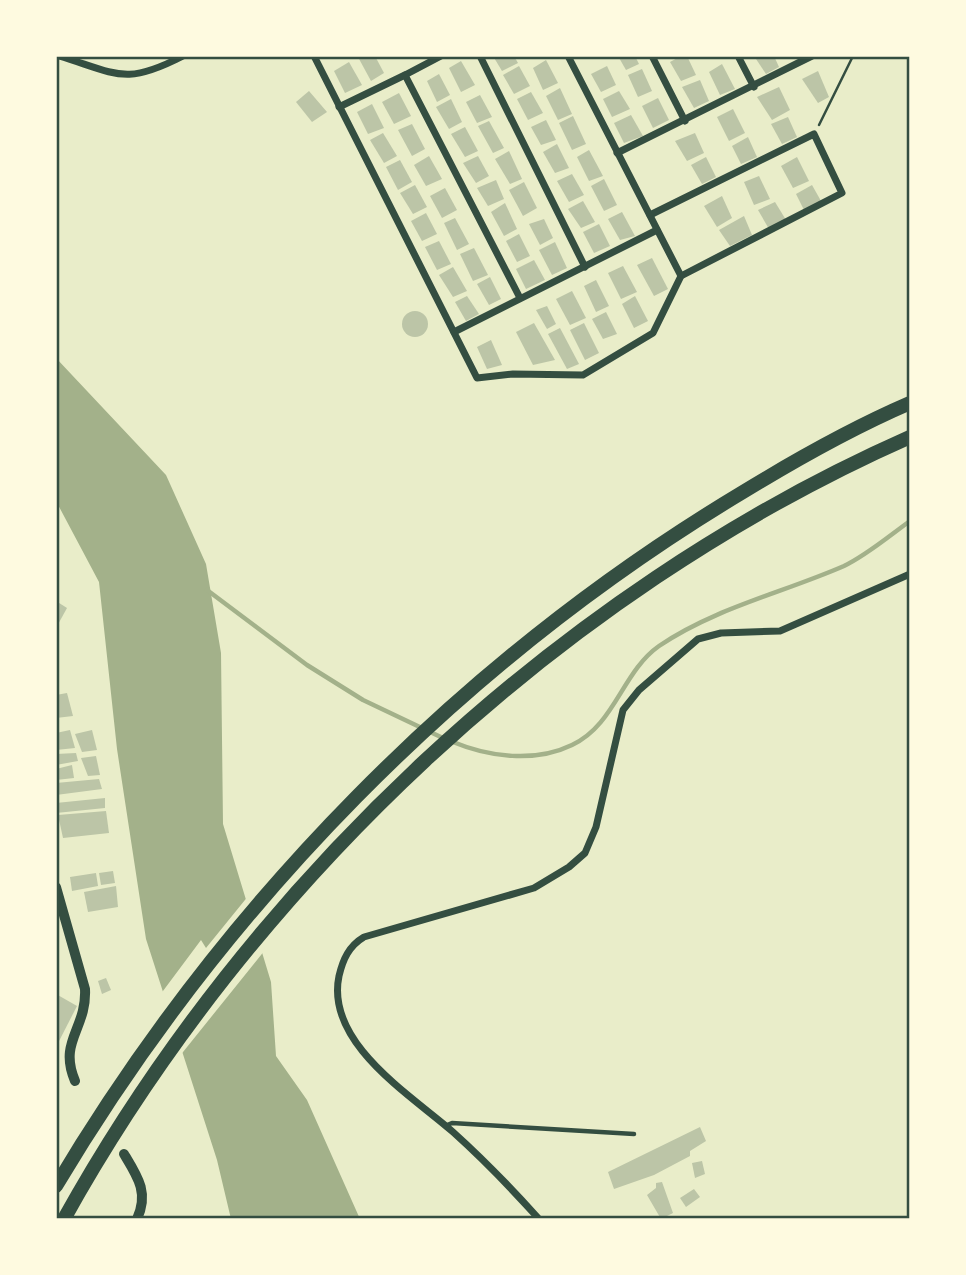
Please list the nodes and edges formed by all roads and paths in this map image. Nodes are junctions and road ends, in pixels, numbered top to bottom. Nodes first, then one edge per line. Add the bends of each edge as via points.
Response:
1 (59, 56) edge
2 (183, 56) edge
3 (314, 56) edge
4 (441, 56) edge
5 (480, 56) edge
6 (568, 56) edge
7 (652, 56) edge
8 (738, 56) edge
9 (812, 56) edge
10 (853, 56) edge
11 (405, 75) junction
12 (754, 86) junction
13 (338, 107) junction
14 (685, 121) junction
15 (814, 134) junction
16 (617, 153) junction
17 (650, 215) junction
18 (657, 230) junction
19 (585, 267) junction
20 (681, 276) junction
21 (520, 299) junction
22 (454, 332) junction
23 (910, 403) edge
24 (910, 436) edge
25 (910, 574) edge
26 (56, 887) edge
27 (140, 1049) junction
28 (75, 1081) dead end
29 (123, 1122) junction
30 (445, 1126) junction
31 (634, 1134) dead end
32 (124, 1154) dead end
33 (56, 1170) edge
34 (56, 1186) edge
35 (64, 1219) edge
36 (73, 1219) edge
37 (137, 1219) edge
38 (539, 1219) edge

1 - 2 street via 129,77
3 - 13 street
4 - 11 street
5 - 19 street
6 - 16 street
7 - 14 street
8 - 12 street
9 - 12 street
10 - 15 path
11 - 13 street
11 - 21 street
12 - 14 street
13 - 22 street
14 - 16 street
15 - 17 street
15 - 20 street via 842,193
16 - 17 street
17 - 18 street
18 - 19 street
18 - 20 street
19 - 21 street
20 - 22 street via 653,333 583,375 477,378
21 - 22 street
23 - 27 highway via 822,446 688,525 532,638 439,718 295,861
24 - 29 highway via 705,544 552,653 461,729 308,883 214,993
25 - 30 street via 780,631 720,633 698,639 639,690 623,710 596,827 584,853 569,867 534,888 364,937 350,949 337,985 345,1021 361,1049 383,1073
26 - 28 street via 85,989 86,1006 68,1053
27 - 33 highway
27 - 34 highway
29 - 35 highway
29 - 36 highway
30 - 31 lane
30 - 38 street
32 - 37 street via 142,1188 144,1198

